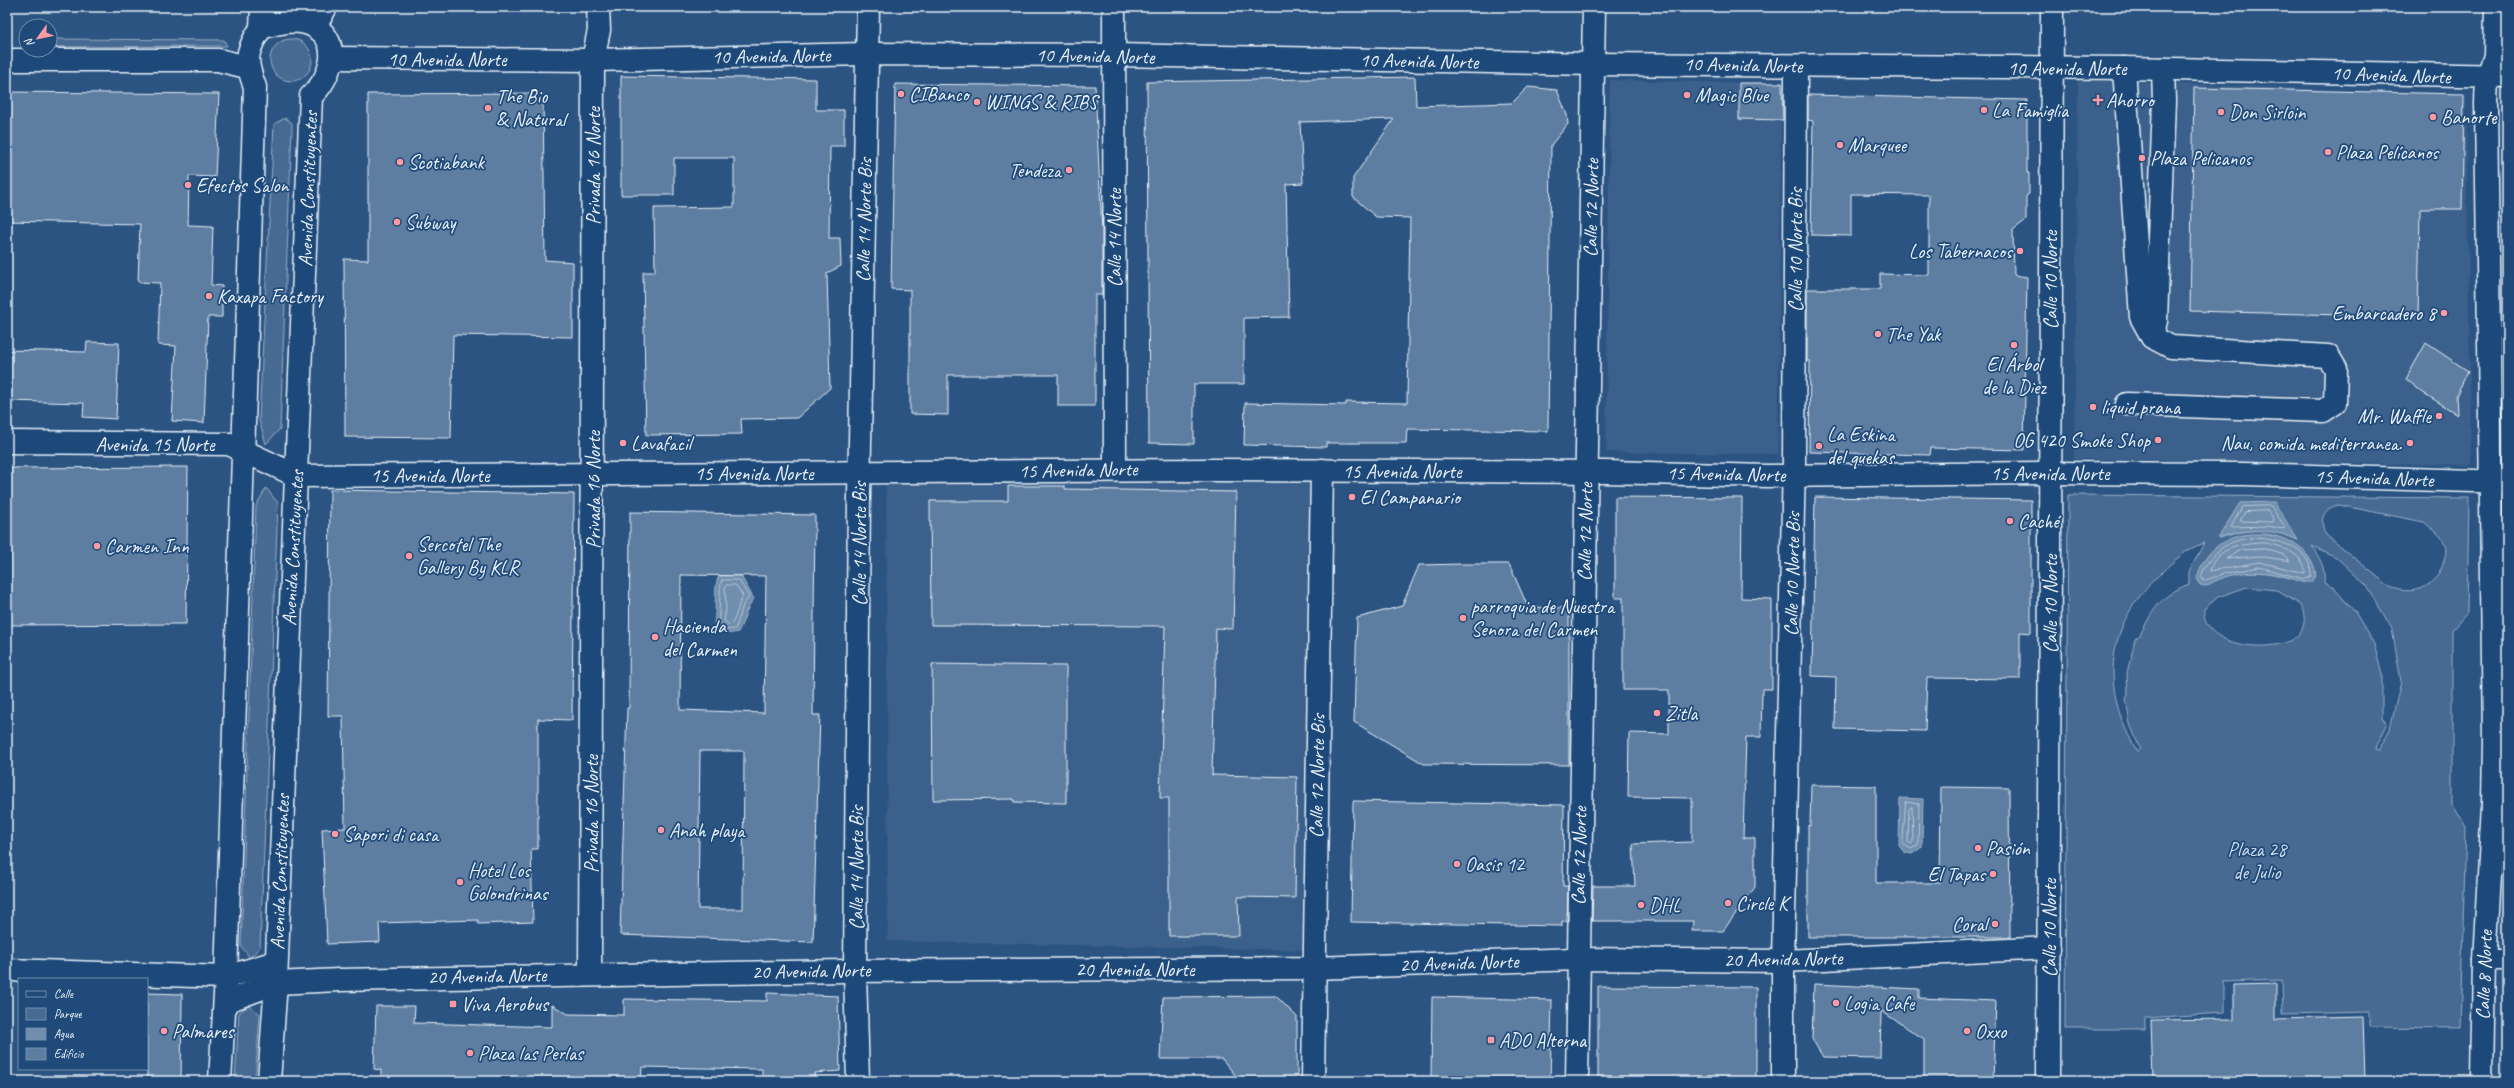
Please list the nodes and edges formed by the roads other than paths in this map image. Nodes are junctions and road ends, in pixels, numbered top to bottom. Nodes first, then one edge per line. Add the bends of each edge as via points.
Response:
1 (326, 7) edge
2 (598, 7) edge
3 (868, 7) edge
4 (1114, 7) edge
5 (1594, 7) edge
6 (2052, 7) edge
7 (2496, 7) edge
8 (261, 18) edge
9 (315, 27) junction
10 (866, 54) junction
11 (1113, 56) junction
12 (332, 58) junction
13 (7, 60) edge
14 (593, 60) junction
15 (1593, 64) junction
16 (1796, 66) junction
17 (247, 67) junction
18 (2124, 68) junction
19 (2051, 69) junction
20 (2163, 69) junction
21 (2497, 77) edge
22 (2152, 337) junction
23 (2127, 404) dead end
24 (7, 442) edge
25 (243, 450) junction
26 (1115, 470) junction
27 (1322, 470) junction
28 (1586, 471) junction
29 (860, 473) junction
30 (2050, 473) junction
31 (593, 474) junction
32 (297, 476) junction
33 (1794, 476) junction
34 (2499, 482) edge
35 (2048, 948) junction
36 (1578, 959) junction
37 (2484, 960) junction
38 (2507, 960) edge
39 (1783, 961) junction
40 (276, 962) junction
41 (1314, 968) junction
42 (7, 970) edge
43 (855, 971) junction
44 (590, 974) junction
45 (226, 977) junction
46 (276, 984) junction
47 (225, 1002) junction
48 (220, 1081) edge
49 (269, 1081) edge
50 (858, 1081) edge
51 (1314, 1081) edge
52 (1577, 1081) edge
53 (1783, 1081) edge
54 (2048, 1081) edge
55 (2482, 1081) edge

1 - 9 street
2 - 14 street, Privada 16 Norte via 599,30
3 - 10 street, Calle 14 Norte Bis
4 - 11 street, Calle 14 Norte
5 - 15 street, Calle 12 Norte
6 - 19 street, Calle 10 Norte
7 - 21 street, Calle 8 Norte
8 - 9 street via 279,23 298,22
8 - 17 street via 250,46
9 - 12 street via 327,39
10 - 11 street, 10 Avenida Norte
10 - 14 street, 10 Avenida Norte
10 - 29 street, Calle 14 Norte Bis
11 - 15 street, 10 Avenida Norte
11 - 26 street, Calle 14 Norte
12 - 14 street, 10 Avenida Norte
12 - 32 street, Avenida Constituyentes via 322,87 312,96
13 - 17 street via 218,60
14 - 31 street, Privada 16 Norte
15 - 16 street, 10 Avenida Norte
15 - 28 street, Calle 12 Norte
16 - 19 street, 10 Avenida Norte
16 - 33 street, Calle 10 Norte Bis
17 - 25 street via 255,87
18 - 19 street, 10 Avenida Norte
18 - 20 street, 10 Avenida Norte
18 - 22 street via 2141,317
19 - 30 street, Calle 10 Norte
20 - 21 street, 10 Avenida Norte
20 - 22 street via 2156,321
21 - 34 street, Calle 8 Norte
22 - 23 street via 2171,347 2328,356 2336,369 2335,403 2323,411
24 - 25 street, Avenida 15 Norte via 229,444
25 - 32 street, Avenida 15 Norte
25 - 45 street
26 - 27 street, 15 Avenida Norte
26 - 29 street, 15 Avenida Norte
27 - 28 street, 15 Avenida Norte
27 - 41 street, Calle 12 Norte Bis
28 - 33 street, 15 Avenida Norte
28 - 36 street, Calle 12 Norte
29 - 31 street, 15 Avenida Norte
29 - 43 street, Calle 14 Norte Bis
30 - 33 street, 15 Avenida Norte
30 - 34 street, 15 Avenida Norte via 2244,474
30 - 35 street, Calle 10 Norte
31 - 32 street, 15 Avenida Norte
31 - 44 street, Privada 16 Norte
32 - 40 street, Avenida Constituyentes
33 - 39 street, Calle 10 Norte Bis
34 - 37 street, Calle 8 Norte via 2494,784
35 - 39 street, 20 Avenida Norte
35 - 54 street, Calle 10 Norte
36 - 39 street, 20 Avenida Norte
36 - 41 street, 20 Avenida Norte
36 - 52 street, Calle 12 Norte
37 - 38 street
37 - 55 street, Calle 8 Norte
39 - 53 street, Calle 10 Norte Bis
40 - 45 street
40 - 46 street, Avenida Constituyentes
41 - 43 street, 20 Avenida Norte
41 - 51 street, Calle 12 Norte Bis
42 - 45 street
43 - 44 street, 20 Avenida Norte
43 - 50 street, Calle 14 Norte Bis
44 - 46 street, 20 Avenida Norte
45 - 47 street
46 - 47 street, 20 Avenida Norte
46 - 49 street, Avenida Constituyentes
47 - 48 street

